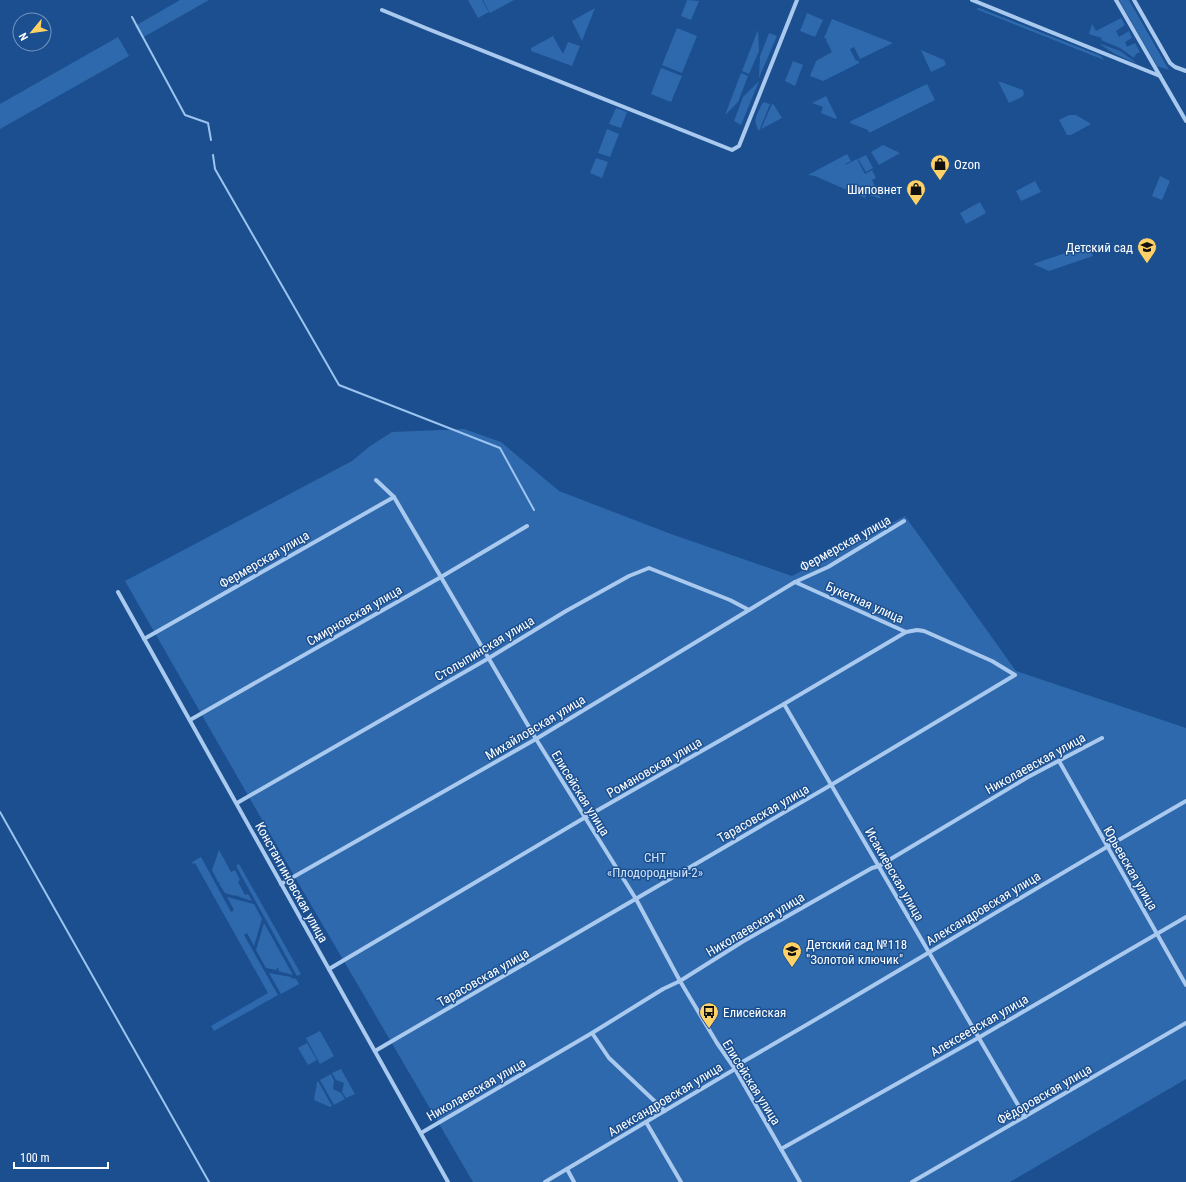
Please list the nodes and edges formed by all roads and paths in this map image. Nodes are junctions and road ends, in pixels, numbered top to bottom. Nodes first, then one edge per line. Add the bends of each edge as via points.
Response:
1 (798, 0) edge
2 (972, 0) edge
3 (1116, 0) edge
4 (1134, 0) edge
5 (382, 10) dead end
6 (1186, 71) edge
7 (1160, 76) junction
8 (1186, 121) edge
9 (376, 480) dead end
10 (394, 497) junction
11 (904, 521) dead end
12 (527, 526) dead end
13 (441, 577) junction
14 (795, 582) junction
15 (118, 592) dead end
16 (748, 610) junction
17 (906, 632) junction
18 (144, 639) junction
19 (489, 658) junction
20 (1015, 675) joint
21 (784, 704) junction
22 (190, 720) junction
23 (1102, 738) dead end
24 (536, 739) junction
25 (1059, 761) junction
26 (831, 785) junction
27 (1186, 801) edge
28 (237, 803) junction
29 (584, 818) junction
30 (1107, 846) junction
31 (879, 866) junction
32 (281, 884) junction
33 (636, 899) junction
34 (1186, 917) edge
35 (1157, 934) junction
36 (929, 952) junction
37 (329, 969) junction
38 (680, 981) junction
39 (1186, 985) edge
40 (1186, 1023) edge
41 (592, 1033) junction
42 (978, 1038) junction
43 (375, 1051) junction
44 (735, 1069) junction
45 (665, 1111) junction
46 (1025, 1117) junction
47 (646, 1122) junction
48 (421, 1133) junction
49 (781, 1149) junction
50 (567, 1169) junction
51 (448, 1182) edge
52 (545, 1182) edge
53 (574, 1182) edge
54 (681, 1182) edge
55 (800, 1182) edge
56 (912, 1182) edge

1 - 5 street via 739,146 732,150
2 - 7 street
3 - 7 street
4 - 6 street via 1170,63
7 - 8 street
9 - 10 street, Елисейская улица
10 - 13 street, Елисейская улица
10 - 18 street, Фермерская улица
11 - 14 street, Фермерская улица via 828,567
12 - 13 street, Смирновская улица
13 - 19 street, Елисейская улица
13 - 22 street, Смирновская улица
14 - 16 street, Михайловская улица
14 - 17 street, Букетная улица
15 - 18 street, Константиновская улица
16 - 19 street, Столыпинская улица via 730,600 649,568 629,576 566,611
16 - 24 street, Михайловская улица
17 - 20 street, Букетная улица via 924,631 992,661
17 - 21 street, Романовская улица
18 - 22 street, Константиновская улица
19 - 24 street, Елисейская улица
19 - 28 street, Столыпинская улица
20 - 26 street, Тарасовская улица
21 - 26 street, Исакиевская улица
21 - 29 street, Романовская улица
22 - 28 street, Константиновская улица
23 - 25 street, Николаевская улица
24 - 29 street, Елисейская улица
24 - 32 street, Михайловская улица
25 - 30 street, Юрьевская улица
25 - 31 street, Николаевская улица
26 - 31 street, Исакиевская улица
26 - 33 street, Тарасовская улица
27 - 30 street, Александровская улица
28 - 32 street, Константиновская улица
29 - 33 street, Елисейская улица
29 - 37 street, Романовская улица
30 - 35 street, Юрьевская улица
30 - 36 street, Александровская улица
31 - 36 street, Исакиевская улица
31 - 38 street, Николаевская улица via 762,930
32 - 37 street, Константиновская улица
33 - 38 street, Елисейская улица
33 - 43 street, Тарасовская улица
34 - 35 street, Алексеевская улица
35 - 39 street, Юрьевская улица
35 - 42 street, Алексеевская улица
36 - 42 street, Исакиевская улица
36 - 44 street, Александровская улица via 739,1064
37 - 43 street, Константиновская улица
38 - 41 street, Николаевская улица
38 - 44 street, Елисейская улица
40 - 46 street, Фёдоровская улица
41 - 45 street via 609,1058
41 - 48 street, Николаевская улица
42 - 46 street, Исакиевская улица
42 - 49 street, Алексеевская улица
43 - 48 street, Константиновская улица
44 - 45 street, Александровская улица
44 - 49 street, Елисейская улица
45 - 47 street, Александровская улица
46 - 56 street, Фёдоровская улица
47 - 50 street, Александровская улица
47 - 54 street
48 - 51 street, Константиновская улица
49 - 55 street, Елисейская улица
50 - 52 street, Александровская улица
50 - 53 street

